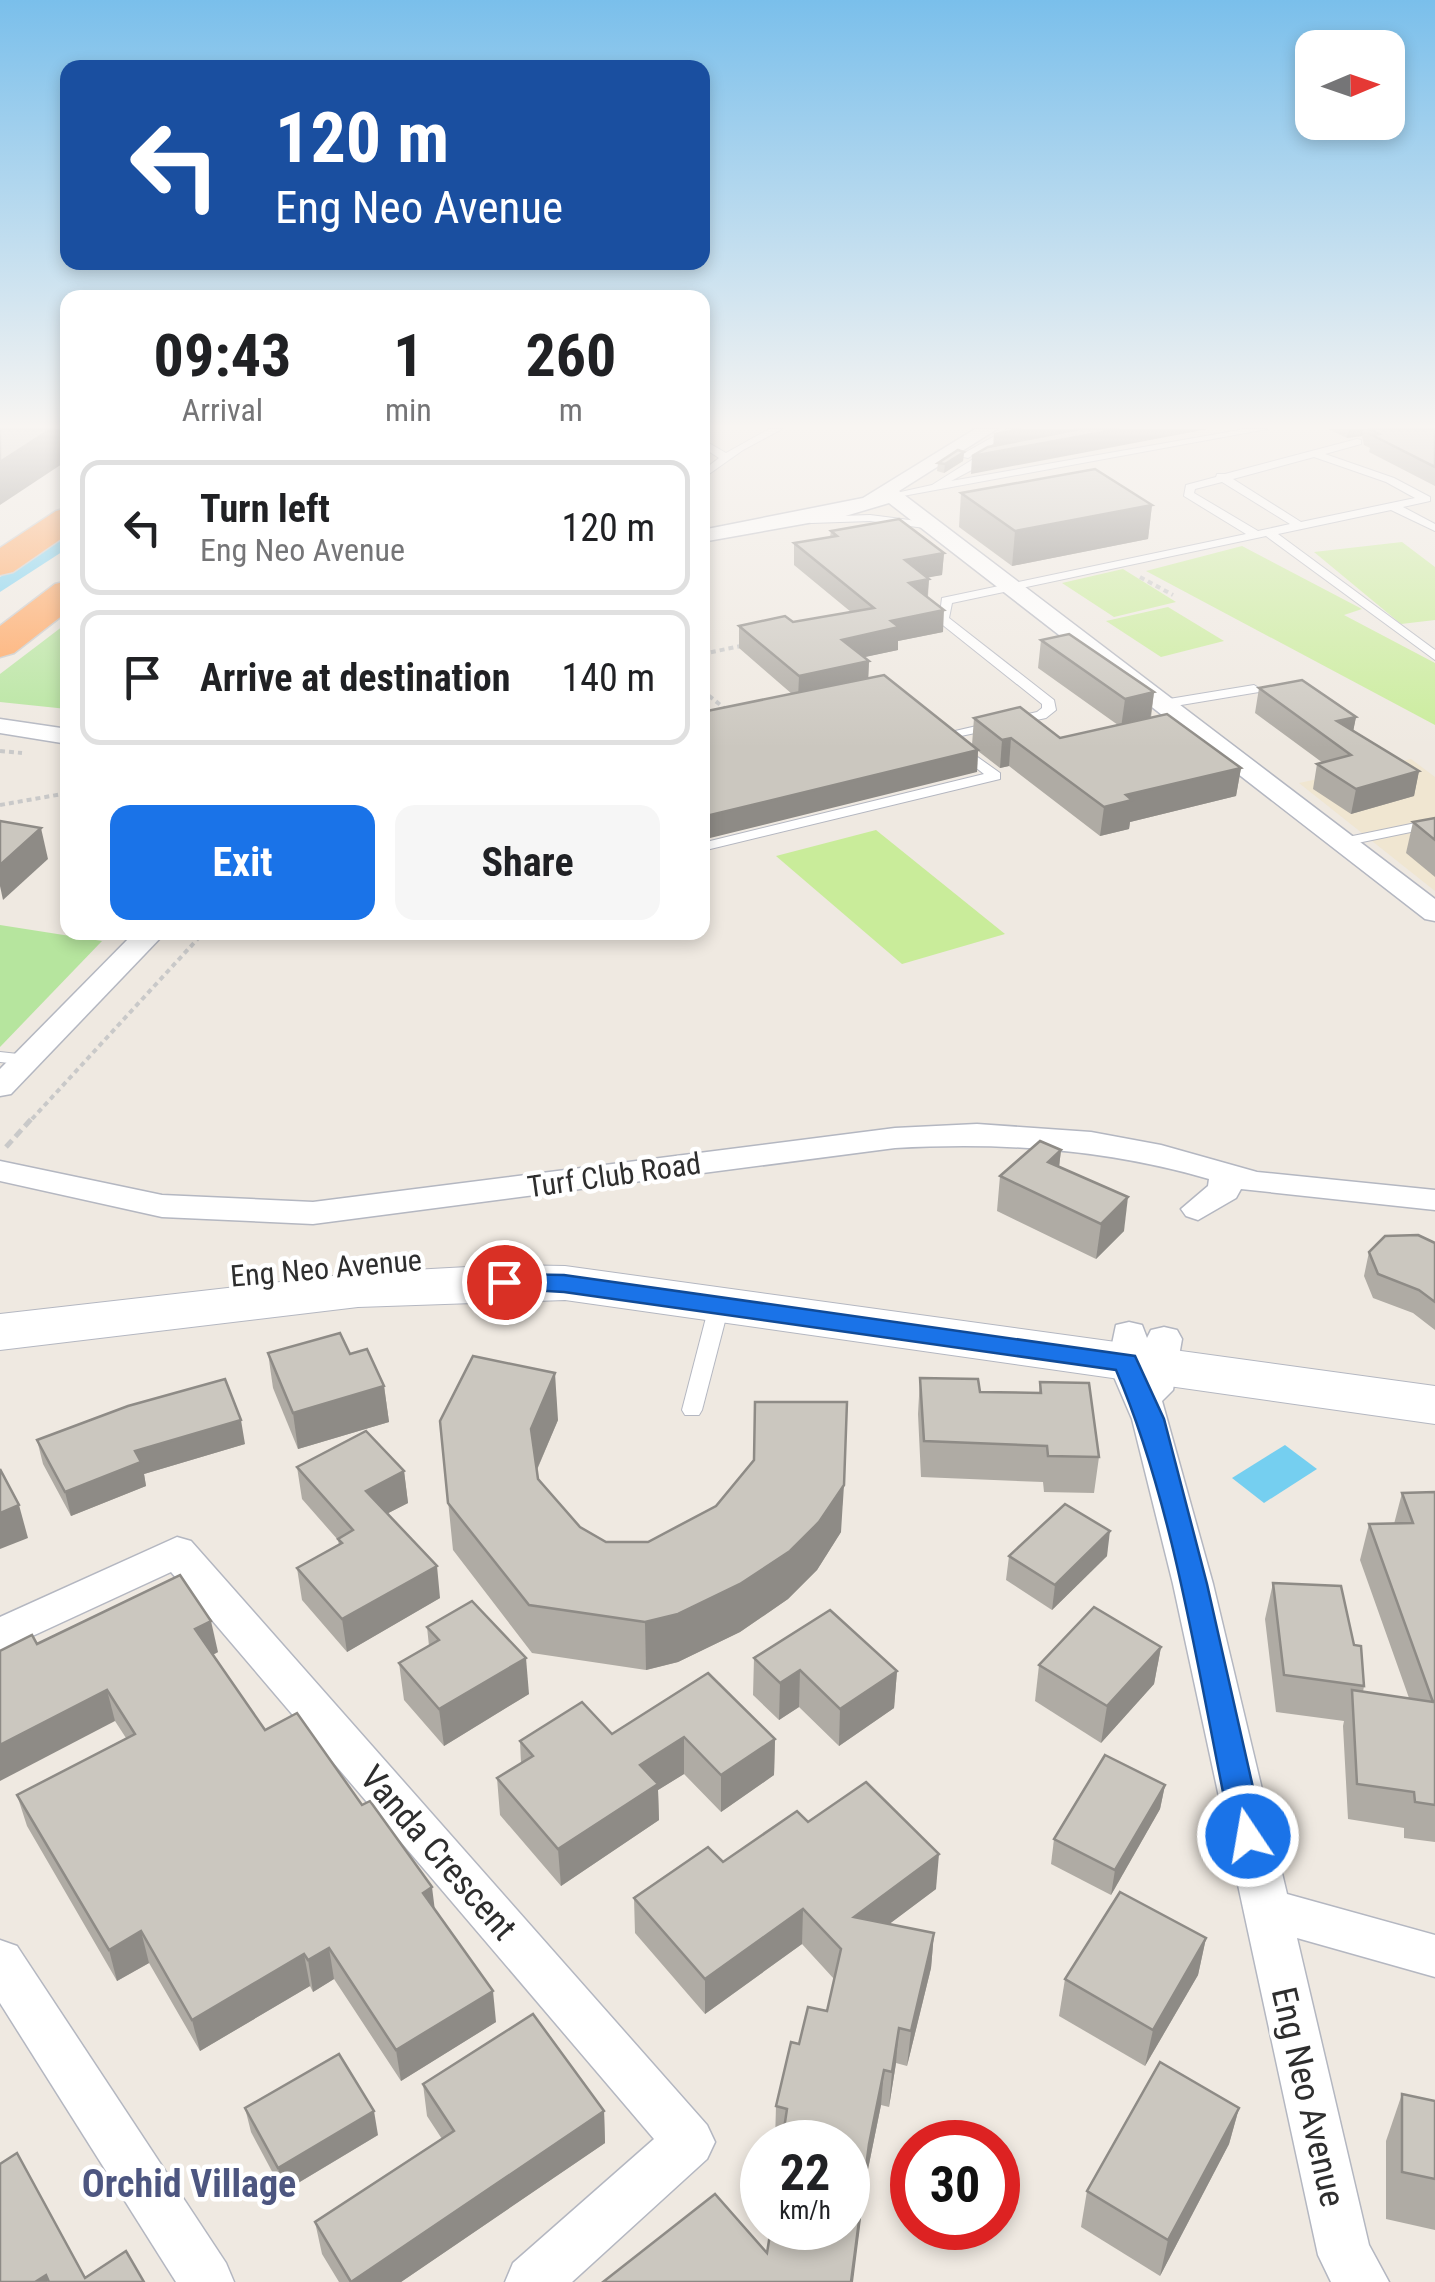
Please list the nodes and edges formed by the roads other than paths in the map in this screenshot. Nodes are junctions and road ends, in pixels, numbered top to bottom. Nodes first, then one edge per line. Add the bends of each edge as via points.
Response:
1 (55, 535) edge
2 (946, 535) edge
3 (1249, 535) edge
4 (1265, 535) edge
5 (11, 557) edge
6 (1007, 586) junction
7 (60, 598) edge
8 (0, 645) edge
9 (1435, 656) edge
10 (1254, 690) dead end
11 (1163, 704) junction
12 (930, 723) edge
13 (0, 726) edge
14 (60, 736) edge
15 (0, 737) edge
16 (946, 737) junction
17 (60, 746) edge
18 (1435, 823) edge
19 (1344, 842) junction
20 (710, 845) edge
21 (1435, 913) edge
22 (143, 940) edge
23 (13, 1058) edge
24 (0, 1087) edge
25 (0, 1171) edge
26 (1228, 1174) junction
27 (1435, 1200) edge
28 (1198, 1209) dead end
29 (724, 1293) junction
30 (0, 1300) edge
31 (0, 1332) edge
32 (1144, 1350) junction
33 (1435, 1377) edge
34 (1435, 1405) edge
35 (692, 1410) dead end
36 (0, 1635) edge
37 (1264, 1908) junction
38 (1435, 1956) edge
39 (0, 1961) edge
40 (207, 2282) edge
41 (532, 2282) edge
42 (1362, 2282) edge

1 - 5 highway
2 - 6 street
3 - 6 lane
4 - 9 lane
6 - 11 street
6 - 16 lane via 946,601 943,619 1043,695 1049,710
7 - 8 highway
10 - 11 lane
11 - 19 street
12 - 16 lane
13 - 14 street
15 - 17 street
16 - 20 lane via 995,776
18 - 19 lane
19 - 21 street
22 - 23 street
23 - 24 street
25 - 26 street, Turf Club Road via 162,1206 264,1214 461,1197 894,1138 977,1134 1091,1142
26 - 27 street, Turf Club Road
26 - 28 street via 1224,1191
29 - 30 main road, Eng Neo Avenue via 575,1259 502,1256 364,1262
29 - 31 main road, Eng Neo Avenue via 504,1282 358,1290
29 - 32 main road, Eng Neo Avenue
29 - 35 lane
32 - 33 main road, Eng Neo Avenue
32 - 34 main road, Eng Neo Avenue
32 - 37 street, Eng Neo Avenue via 1150,1419
36 - 41 street, Vanda Crescent via 176,1552 689,2142
37 - 38 street
37 - 42 street, Eng Neo Avenue via 1345,2255
39 - 40 street

